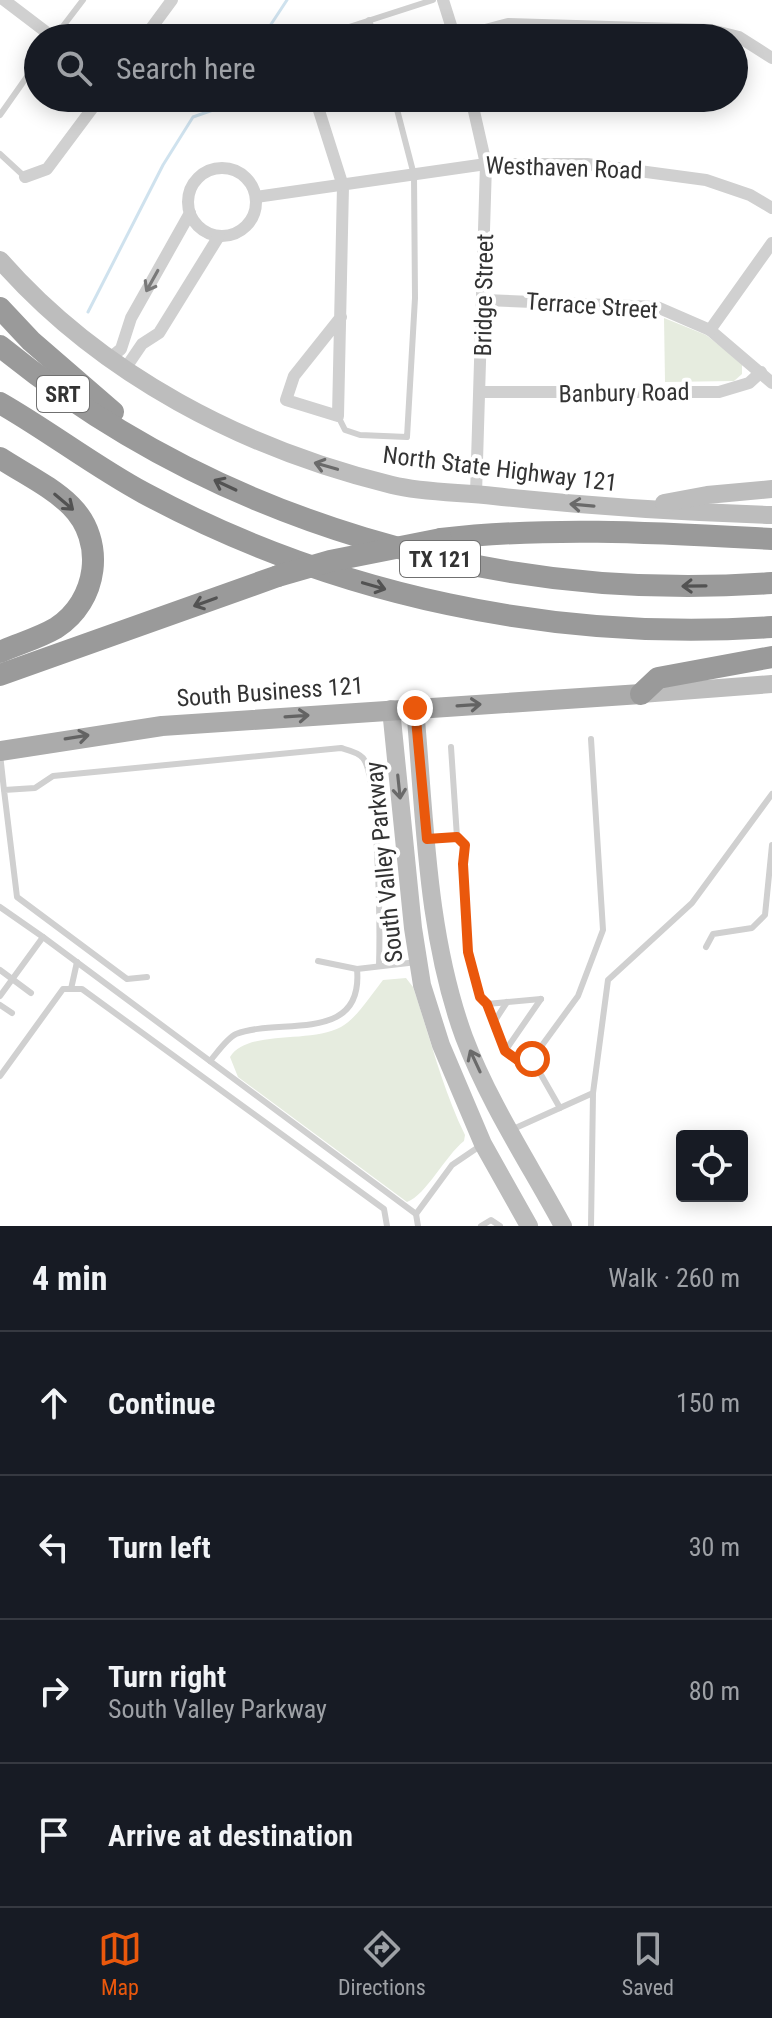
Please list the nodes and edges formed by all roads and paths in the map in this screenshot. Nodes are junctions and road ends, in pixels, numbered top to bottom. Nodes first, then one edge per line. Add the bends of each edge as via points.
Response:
1 (4, 0) edge
2 (83, 0) edge
3 (172, 0) edge
4 (433, 0) edge
5 (443, 0) edge
6 (369, 20) junction
7 (36, 24) edge
8 (65, 24) edge
9 (154, 24) edge
10 (357, 24) edge
11 (370, 24) edge
12 (451, 24) edge
13 (748, 43) edge
14 (772, 58) edge
15 (24, 81) edge
16 (90, 112) edge
17 (319, 112) edge
18 (398, 112) edge
19 (474, 112) edge
20 (0, 115) edge
21 (0, 154) edge
22 (486, 164) junction
23 (414, 175) junction
24 (25, 177) joint
25 (343, 186) junction
26 (256, 197) junction
27 (772, 208) edge
28 (190, 213) junction
29 (219, 236) junction
30 (772, 243) edge
31 (0, 260) edge
32 (485, 300) junction
33 (0, 308) edge
34 (341, 317) junction
35 (710, 330) junction
36 (0, 346) edge
37 (118, 364) junction
38 (761, 372) junction
39 (772, 383) edge
40 (481, 392) junction
41 (5, 405) edge
42 (338, 416) junction
43 (130, 437) junction
44 (0, 458) edge
45 (772, 489) edge
46 (476, 494) junction
47 (638, 509) junction
48 (772, 515) edge
49 (772, 539) edge
50 (772, 583) edge
51 (772, 627) edge
52 (0, 652) edge
53 (772, 657) edge
54 (0, 675) edge
55 (772, 684) edge
56 (641, 694) junction
57 (415, 708) junction
58 (391, 709) junction
59 (591, 739) dead end
60 (451, 747) dead end
61 (0, 751) edge
62 (4, 790) junction
63 (772, 794) edge
64 (763, 806) junction
65 (772, 808) edge
66 (457, 837) junction
67 (427, 839) junction
68 (772, 845) edge
69 (0, 907) edge
70 (43, 937) junction
71 (706, 947) dead end
72 (318, 961) dead end
73 (77, 962) junction
74 (418, 962) junction
75 (379, 966) junction
76 (357, 969) junction
77 (0, 970) edge
78 (147, 977) dead end
79 (12, 979) junction
80 (71, 989) junction
81 (31, 993) dead end
82 (0, 996) edge
83 (507, 1002) junction
84 (487, 1004) junction
85 (0, 1005) edge
86 (12, 1013) dead end
87 (494, 1022) junction
88 (505, 1051) junction
89 (532, 1059) junction
90 (210, 1061) junction
91 (0, 1076) edge
92 (593, 1093) junction
93 (560, 1108) junction
94 (511, 1130) junction
95 (483, 1144) junction
96 (416, 1214) junction
97 (387, 1226) edge
98 (418, 1226) edge
99 (481, 1226) edge
100 (500, 1226) edge
101 (529, 1226) edge
102 (563, 1226) edge
103 (591, 1226) edge

1 - 7 street
2 - 8 lane
3 - 9 street
4 - 6 lane
5 - 12 street
6 - 10 lane
6 - 11 lane
13 - 14 street
15 - 20 lane
16 - 24 street via 47,169
17 - 25 street
18 - 23 lane
19 - 22 street, Bridge Street
21 - 24 lane
22 - 23 street, Westhaven Road
22 - 27 street, Westhaven Road via 640,169 706,180
22 - 32 street, Bridge Street
23 - 25 street, Westhaven Road
23 - 42 lane via 415,298 407,437 360,435 345,430
25 - 26 street, Westhaven Road
25 - 34 street
26 - 28 street via 241,173 214,168 192,185
26 - 29 street via 247,226
28 - 29 street via 207,232
28 -> 37 street via 131,318
29 - 37 street via 159,333
30 - 35 street
31 - 37 main road, North State Highway 121 via 62,322
32 - 35 street, Terrace Street via 645,305
32 - 40 street, Bridge Street
33 - 43 highway via 117,415
34 - 42 street
34 - 42 street via 294,376 286,400
35 - 38 street, Terrace Street
36 - 43 highway, SRT
46 -> 37 main road, North State Highway 121 via 395,486 303,459 218,425
38 - 39 street, Terrace Street
38 - 40 street, Banbury Road via 749,383 719,392
40 - 46 street, Bridge Street
41 -> 51 highway, TX 121 via 96,465 183,512 328,572 382,588 561,623 678,630
50 -> 43 highway, TX 121 via 595,584 422,556 296,516
44 -> 52 highway via 70,505 92,540 94,559 83,599 71,616
45 - 47 main road
47 -> 46 main road, North State Highway 121
47 - 48 main road, North State Highway 121
49 -> 54 highway, bridge via 621,531 508,531 441,539 278,576
53 - 56 highway via 658,678
55 - 56 main road
57 -> 56 main road, South Business 121
57 - 58 main road, South Business 121
57 - 67 main road, South Valley Parkway
61 -> 58 main road, South Business 121 via 162,726
58 -> 74 main road, South Valley Parkway
59 - 89 lane via 603,930 578,996
60 - 66 lane
61 - 62 lane
62 - 75 lane via 35,788 53,776 341,748 356,753 368,769 373,813
62 - 78 lane via 17,897 127,979
63 - 64 lane
64 - 65 lane
64 - 92 lane via 692,903 608,980
66 - 67 lane
66 - 84 lane via 466,854 468,952 480,997
94 -> 67 main road, South Valley Parkway via 465,1040 450,994 437,937
68 - 71 lane via 765,915 752,928 713,934
69 - 70 lane
70 - 73 lane
70 - 79 lane
72 - 76 lane
73 - 80 lane
73 - 90 lane
74 - 75 lane
74 - 95 main road, South Valley Parkway via 441,1045
75 - 76 lane
76 - 90 lane via 359,988 335,1019 235,1034
77 - 79 lane
79 - 81 lane
79 - 82 lane
80 - 91 lane via 63,989
80 - 97 lane via 82,989 384,1209
83 - 84 lane
83 - 87 lane
83 - 88 lane via 541,999
84 - 87 lane
85 - 86 lane
87 - 88 lane
88 - 89 lane via 519,1061
89 - 93 lane
90 - 96 lane
92 - 93 lane
92 - 103 lane
93 - 94 lane
94 - 95 main road
94 - 102 main road, South Valley Parkway
95 - 96 lane via 452,1165
95 - 101 main road, South Valley Parkway
96 - 98 lane
99 - 100 lane via 491,1220

